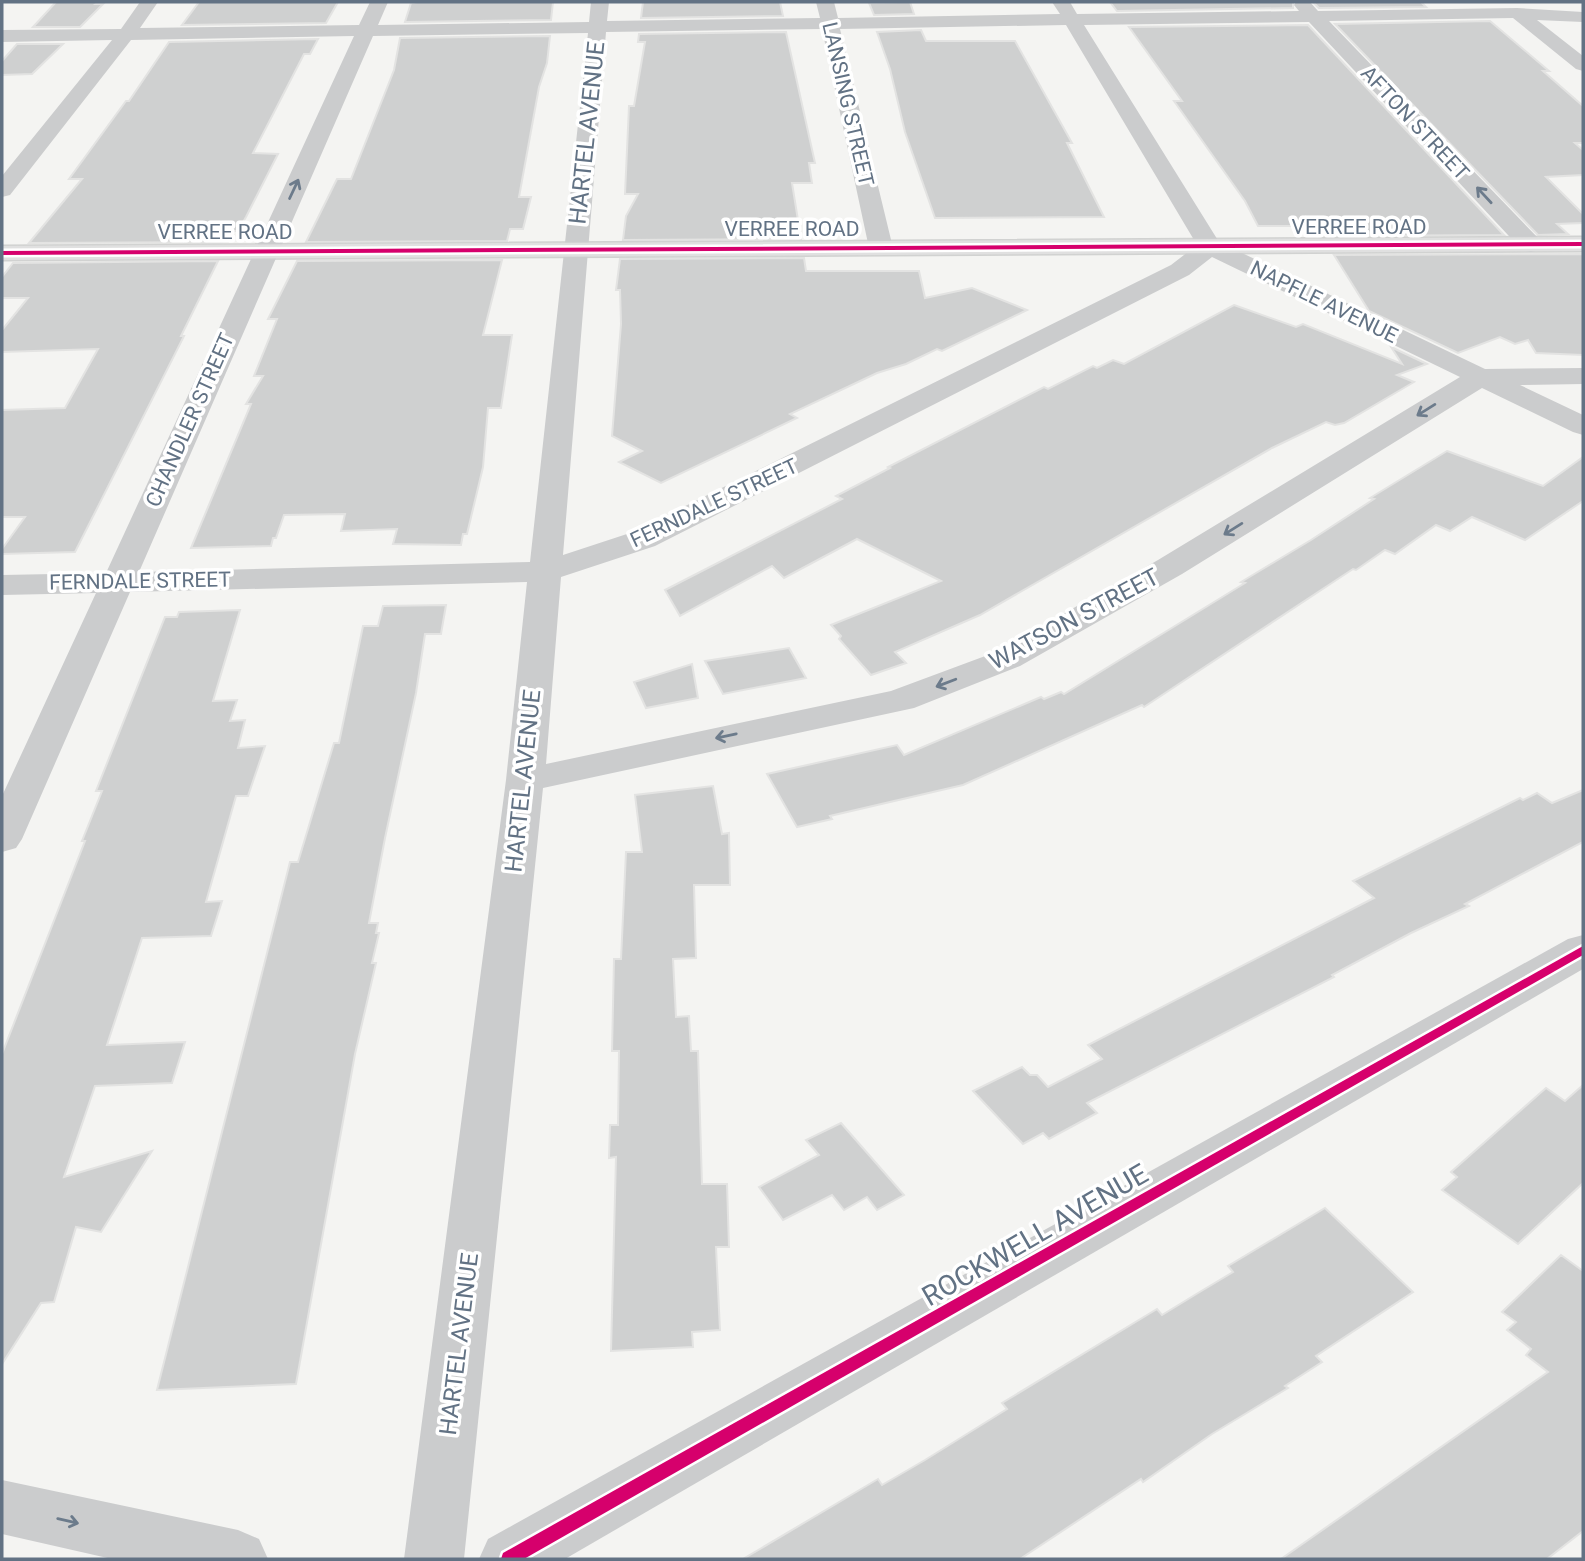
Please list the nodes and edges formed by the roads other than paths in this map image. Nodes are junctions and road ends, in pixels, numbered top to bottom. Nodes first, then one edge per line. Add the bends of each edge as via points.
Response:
1 (149, 2) edge
2 (379, 2) edge
3 (600, 2) edge
4 (1307, 9) edge
5 (1066, 10) edge
6 (828, 12) edge
7 (1517, 13) junction
8 (1583, 17) edge
9 (598, 25) junction
10 (368, 29) junction
11 (127, 33) junction
12 (2, 36) edge
13 (1583, 65) edge
14 (2, 190) edge
15 (1583, 244) edge
16 (1531, 245) junction
17 (1210, 247) junction
18 (881, 248) junction
19 (574, 250) junction
20 (266, 251) junction
21 (2, 253) edge
22 (1583, 376) edge
23 (1480, 377) junction
24 (1583, 426) edge
25 (543, 572) junction
26 (119, 581) junction
27 (2, 585) edge
28 (525, 780) junction
29 (2, 839) edge
30 (1583, 950) edge
31 (2, 1507) edge
32 (237, 1559) edge
33 (434, 1559) edge
34 (509, 1559) edge

1 - 11 street
2 - 10 street, CHANDLER STREET
3 - 9 street, HARTEL AVENUE
4 - 5 street
4 - 7 street
16 -> 4 street, AFTON STREET
5 - 6 street
5 - 17 street
6 - 9 street
6 - 18 street, LANSING STREET
7 - 8 street
7 - 13 street
9 - 10 street
9 - 19 street, HARTEL AVENUE
10 - 11 street
20 -> 10 street, CHANDLER STREET
11 - 12 street
11 - 14 street
15 - 16 main road, VERREE ROAD
16 - 17 main road, VERREE ROAD
17 - 18 main road, VERREE ROAD
17 - 23 street, NAPFLE AVENUE
17 - 25 street, FERNDALE STREET via 1180,270 644,539
18 - 19 main road, VERREE ROAD
19 - 20 main road, VERREE ROAD
19 - 25 street, HARTEL AVENUE
20 - 21 main road, VERREE ROAD
20 - 26 street, CHANDLER STREET
22 - 23 street
23 - 24 street, NAPFLE AVENUE
23 -> 28 street, WATSON STREET via 1170,567 1008,659 901,700
25 - 26 street, FERNDALE STREET
25 - 28 street, HARTEL AVENUE
26 - 27 street, FERNDALE STREET
26 - 29 street, CHANDLER STREET
28 - 33 street, HARTEL AVENUE
30 - 34 street, ROCKWELL AVENUE
31 -> 32 street

